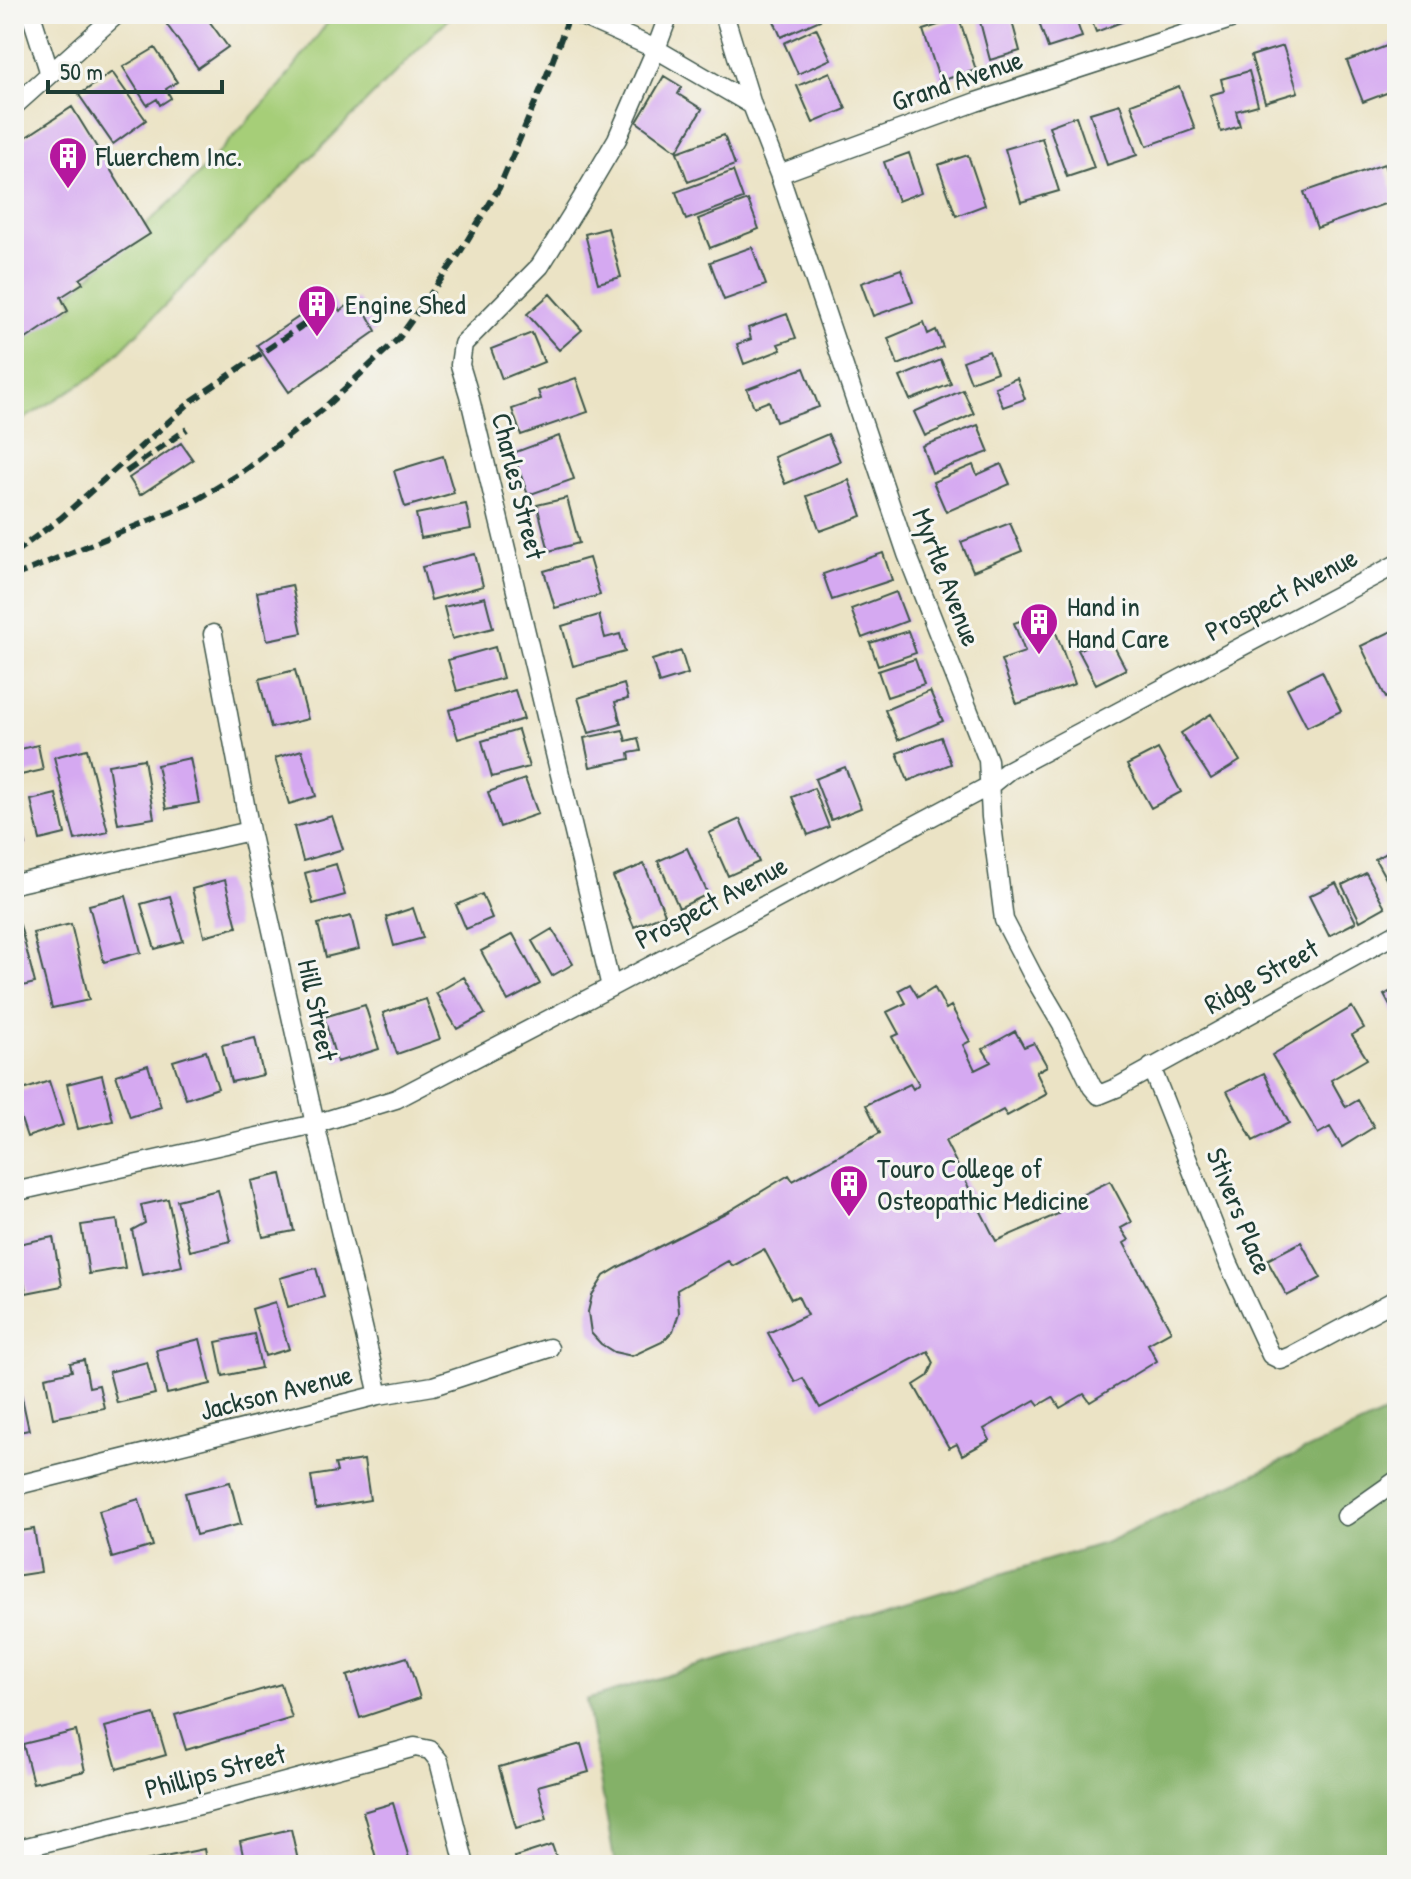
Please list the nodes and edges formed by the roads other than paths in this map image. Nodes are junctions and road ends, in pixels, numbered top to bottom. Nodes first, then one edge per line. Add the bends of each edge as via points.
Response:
1 (31, 14) edge
2 (117, 14) edge
3 (577, 14) edge
4 (669, 14) edge
5 (724, 14) edge
6 (1246, 14) edge
7 (656, 49) junction
8 (50, 74) junction
9 (752, 105) junction
10 (14, 106) edge
11 (779, 174) junction
12 (1397, 564) edge
13 (213, 634) dead end
14 (989, 786) junction
15 (250, 831) junction
16 (14, 884) edge
17 (1397, 933) edge
18 (611, 987) junction
19 (1151, 1067) junction
20 (315, 1124) junction
21 (14, 1192) edge
22 (1397, 1299) edge
23 (549, 1348) dead end
24 (379, 1395) junction
25 (1397, 1480) edge
26 (14, 1486) edge
27 (1346, 1516) dead end
28 (14, 1850) edge
29 (465, 1865) edge

1 - 8 street
2 - 8 street
3 - 7 street
4 - 7 street, Charles Street
5 - 9 street, Myrtle Avenue
6 - 11 street, Grand Avenue via 976,102
7 - 9 street
7 - 18 street, Charles Street via 617,139 581,200 540,266 463,344 460,365
8 - 10 street
9 - 11 street, Myrtle Avenue
11 - 14 street, Myrtle Avenue via 907,554 988,760
12 - 14 street, Prospect Avenue via 1009,770
13 - 15 street, Hill Street
14 - 18 street, Prospect Avenue
14 - 19 street, Myrtle Avenue via 1004,920 1092,1087 1099,1095
15 - 16 street
15 - 20 street, Hill Street
17 - 19 street, Ridge Street
18 - 20 street, Prospect Avenue via 396,1099
19 - 22 street, Stivers Place via 1271,1355 1281,1360 1291,1356
20 - 21 street, Prospect Avenue
20 - 24 street, Hill Street
23 - 24 street, Jackson Avenue via 433,1386
24 - 26 street, Jackson Avenue
25 - 27 street
28 - 29 street, Phillips Street via 415,1747 430,1750 439,1761

